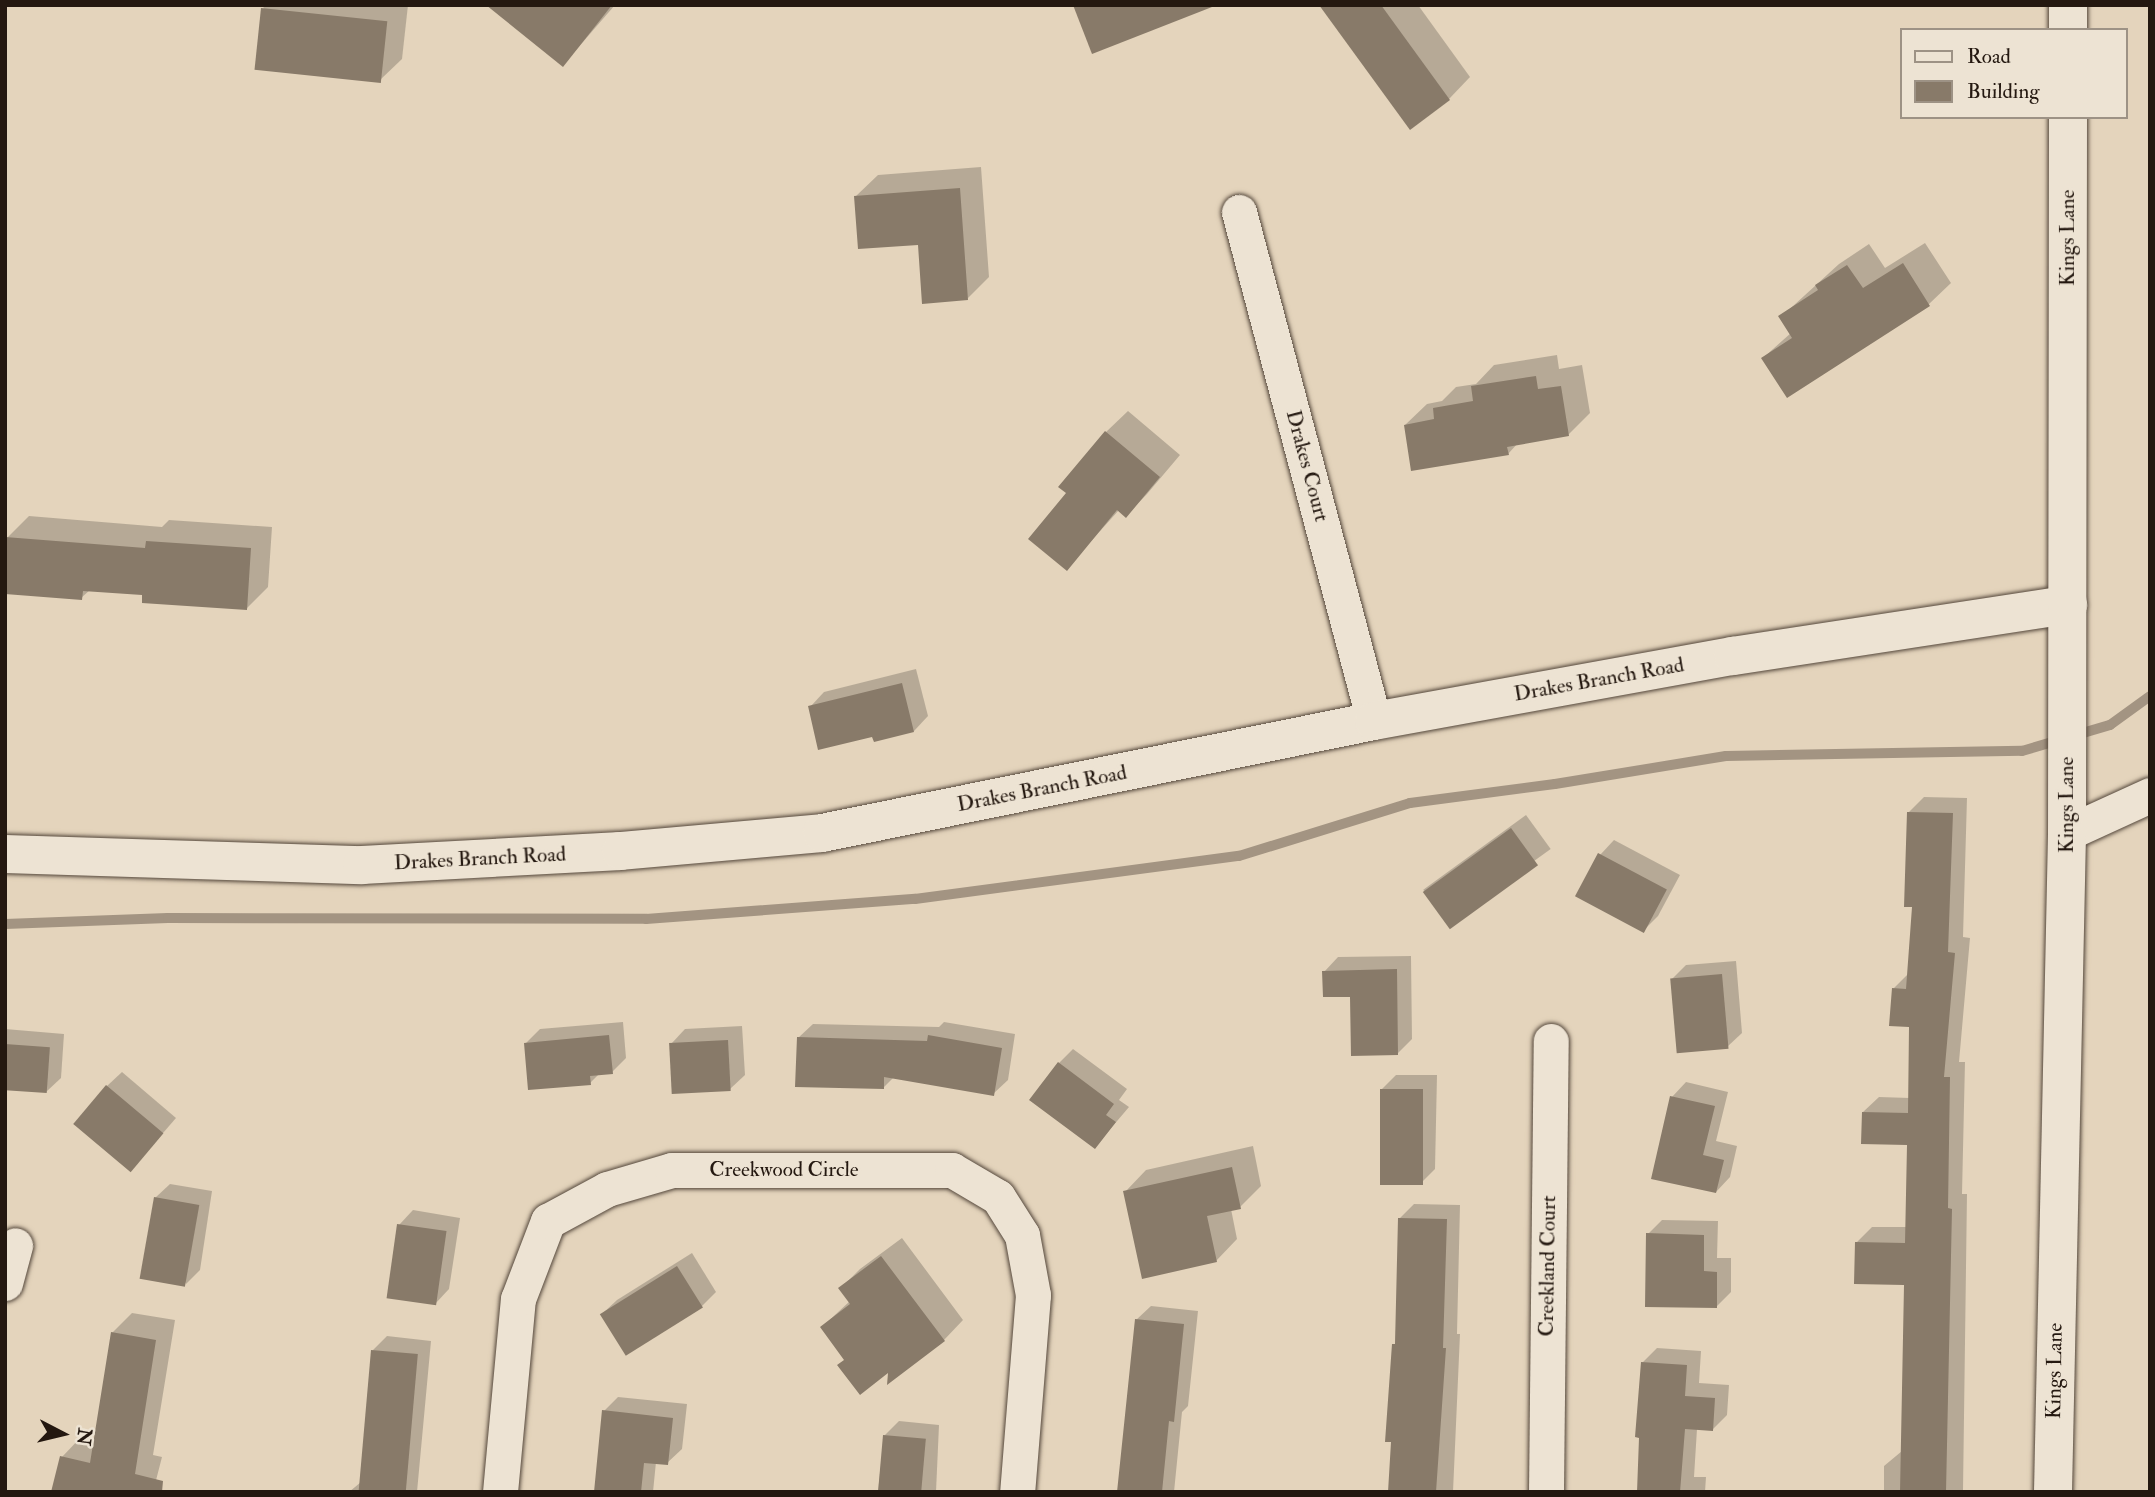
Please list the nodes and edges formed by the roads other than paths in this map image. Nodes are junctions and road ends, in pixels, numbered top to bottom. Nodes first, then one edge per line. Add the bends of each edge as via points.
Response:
1 (2068, 5) edge
2 (2068, 28) edge
3 (2068, 119) edge
4 (1240, 212) dead end
5 (2068, 605) junction
6 (1374, 720) junction
7 (2150, 794) edge
8 (2067, 832) junction
9 (5, 854) edge
10 (1551, 1041) dead end
11 (15, 1245) dead end
12 (5, 1283) edge
13 (500, 1492) edge
14 (1017, 1492) edge
15 (1546, 1492) edge
16 (2053, 1492) edge

1 - 2 street
3 - 5 street, Kings Lane
4 - 6 street, Drakes Court
5 - 6 street, Drakes Branch Road via 1732,656
5 - 8 street, Kings Lane
6 - 9 street, Drakes Branch Road via 822,833 621,851 362,865
7 - 8 street
8 - 16 street, Kings Lane
10 - 15 street, Creekland Court
11 - 12 street
13 - 14 street, Creekwood Circle via 518,1299 548,1220 607,1189 672,1170 952,1170 998,1197 1022,1235 1033,1295

